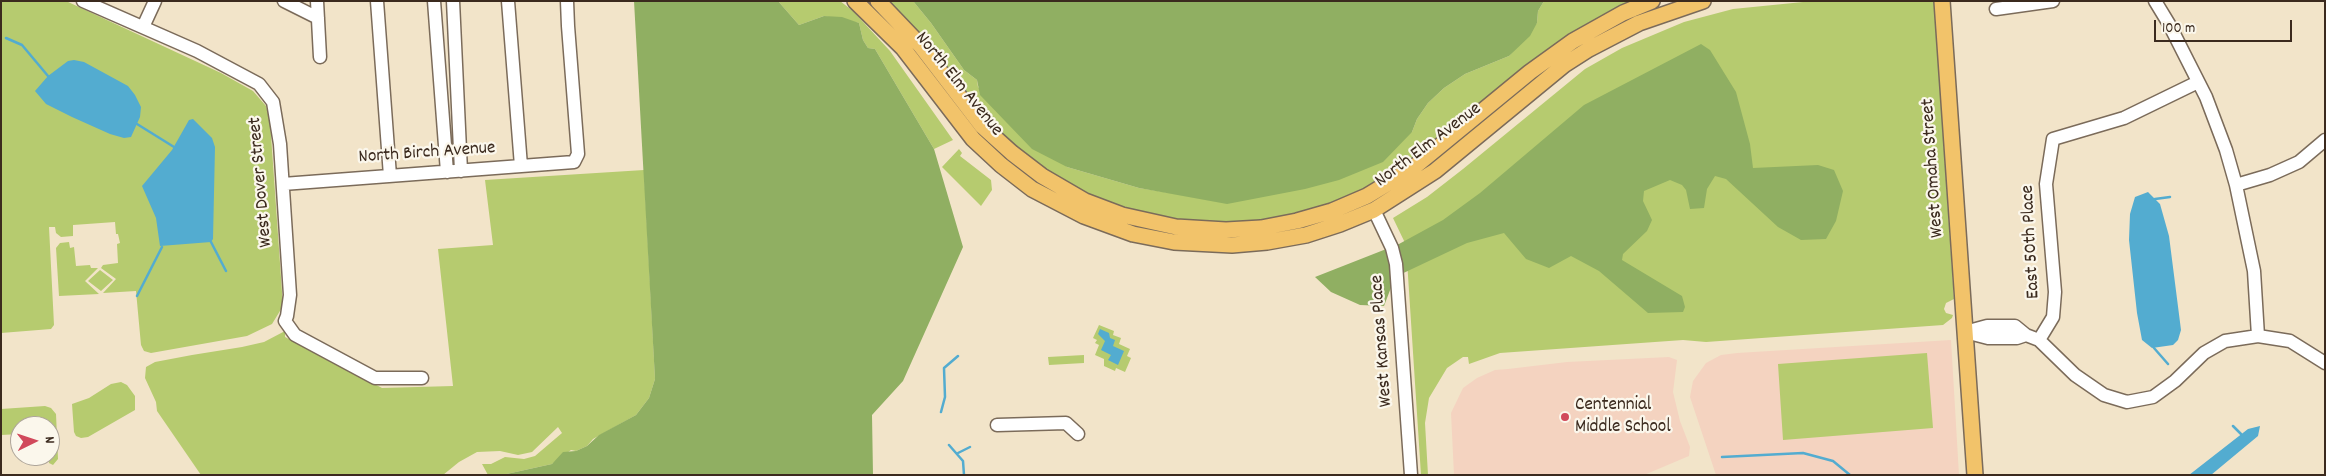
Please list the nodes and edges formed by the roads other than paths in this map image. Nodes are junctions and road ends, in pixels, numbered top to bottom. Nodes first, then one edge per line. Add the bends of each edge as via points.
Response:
1 (83, 1) edge
2 (155, 1) edge
3 (284, 1) edge
4 (317, 1) edge
5 (376, 1) edge
6 (434, 1) edge
7 (452, 1) edge
8 (508, 1) edge
9 (567, 1) edge
10 (855, 1) edge
11 (878, 1) edge
12 (1652, 1) edge
13 (1703, 1) edge
14 (1942, 1) edge
15 (2053, 1) edge
16 (2155, 1) edge
17 (1996, 9) dead end
18 (318, 18) junction
19 (143, 27) junction
20 (320, 57) dead end
21 (2198, 82) junction
22 (2325, 140) edge
23 (521, 166) junction
24 (460, 170) junction
25 (447, 172) junction
26 (1023, 172) junction
27 (390, 176) junction
28 (283, 184) junction
29 (2236, 185) junction
30 (1370, 203) junction
31 (1965, 332) junction
32 (2258, 336) junction
33 (2039, 340) junction
34 (2325, 363) edge
35 (422, 378) dead end
36 (997, 425) dead end
37 (1078, 434) dead end
38 (1411, 475) edge
39 (1975, 475) edge

1 - 19 street, West Dover Street
2 - 19 street
3 - 18 street
4 - 18 street
5 - 27 street
6 - 25 street
7 - 24 street
8 - 23 street
9 - 23 street, North Birch Avenue via 578,154 574,162
10 - 26 main road, North Elm Avenue via 903,48 973,139
11 - 26 main road, North Elm Avenue via 920,46 971,113
12 - 30 main road, North Elm Avenue via 1598,26 1553,55
13 - 30 main road, North Elm Avenue via 1639,23 1589,48 1435,171
14 - 31 main road, West Omaha Street
15 - 17 street
16 - 21 street
18 - 20 street
19 - 28 street, West Dover Street via 259,84 273,102
21 - 29 street via 2226,150
21 - 33 street, East 50th Place via 2124,118 2054,139 2046,184 2055,292 2053,316
22 - 29 street via 2299,162
23 - 24 street, North Birch Avenue
24 - 25 street, North Birch Avenue
25 - 27 street, North Birch Avenue
26 - 30 main road, North Elm Avenue via 1050,199 1133,234 1175,235 1232,245 1287,239 1340,224
27 - 28 street, North Birch Avenue
28 - 35 street, West Dover Street via 290,295 285,321 295,335 375,378
29 - 32 street via 2254,272
30 - 38 street, West Kansas Place via 1392,248 1396,264
31 - 33 street via 1988,338 2026,335
31 - 39 main road, West Omaha Street
32 - 33 street via 2225,341 2204,353 2175,381 2152,397 2127,402 2104,395 2074,375
32 - 34 street via 2290,342
36 - 37 street via 1066,423

